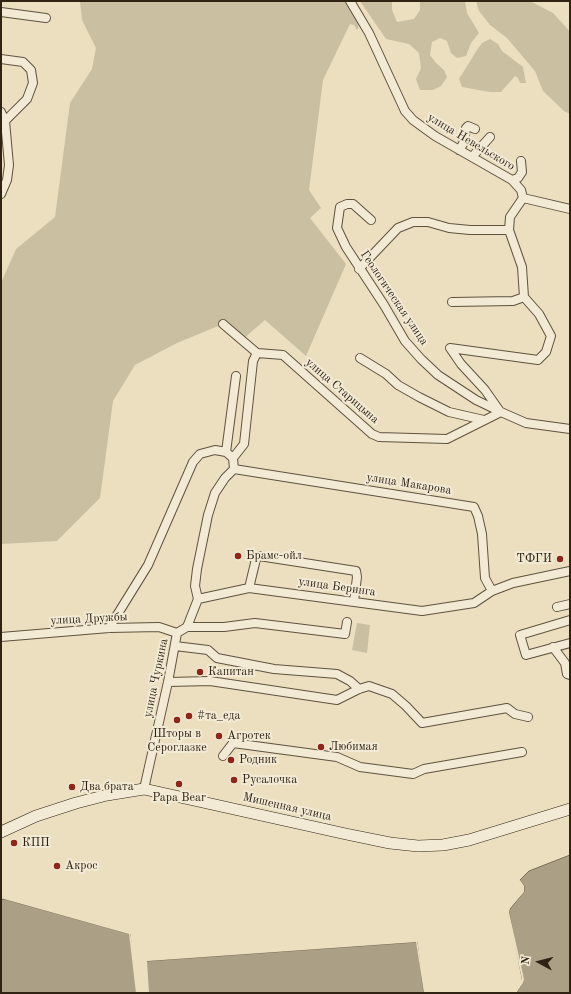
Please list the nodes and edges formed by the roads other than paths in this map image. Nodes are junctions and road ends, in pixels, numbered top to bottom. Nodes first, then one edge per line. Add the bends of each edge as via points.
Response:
1 (350, 1) edge
2 (1, 12) edge
3 (46, 18) dead end
4 (1, 59) edge
5 (1, 112) edge
6 (3, 123) edge
7 (475, 129) dead end
8 (490, 137) dead end
9 (459, 150) junction
10 (472, 157) junction
11 (522, 161) dead end
12 (512, 180) junction
13 (1, 194) edge
14 (523, 198) junction
15 (570, 209) edge
16 (371, 220) dead end
17 (509, 230) junction
18 (359, 269) junction
19 (524, 297) junction
20 (452, 302) dead end
21 (223, 324) dead end
22 (257, 353) junction
23 (360, 358) dead end
24 (236, 376) dead end
25 (501, 412) junction
26 (484, 420) junction
27 (570, 429) edge
28 (226, 452) junction
29 (233, 458) junction
30 (234, 469) junction
31 (570, 572) edge
32 (249, 588) junction
33 (492, 591) junction
34 (198, 599) junction
35 (354, 600) junction
36 (570, 604) edge
37 (557, 607) dead end
38 (570, 620) edge
39 (346, 622) dead end
40 (186, 627) junction
41 (109, 628) junction
42 (177, 633) junction
43 (1, 637) edge
44 (570, 643) edge
45 (175, 646) junction
46 (553, 648) junction
47 (570, 675) edge
48 (168, 682) junction
49 (359, 689) junction
50 (528, 717) dead end
51 (522, 752) dead end
52 (223, 756) dead end
53 (144, 789) junction
54 (570, 808) edge
55 (1, 832) edge

1 - 9 street, улица Невельского via 369,33 405,111 434,136
2 - 3 street
4 - 6 street via 23,62 31,70 33,83 27,99
5 - 6 street
6 - 13 street via 9,165 7,180
7 - 9 street via 468,126 466,128
8 - 10 street
9 - 10 street, улица Невельского
10 - 12 street, улица Невельского
11 - 12 street via 522,172 518,178
12 - 14 street, улица Невельского via 521,190
14 - 15 street
14 - 17 street via 510,217
16 - 18 street, Геологическая улица via 353,204 340,207 337,228
17 - 18 street via 470,230 428,222 413,222 398,228
17 - 19 street via 522,267
18 - 25 street, Геологическая улица via 384,304 405,341 421,359 438,375 476,400
19 - 20 street via 513,301
19 - 25 street via 539,314 551,336 546,352 538,360 450,348
21 - 22 street
22 - 26 street, улица Старицына via 283,355 372,434 379,437 447,439
22 - 29 street via 253,361 244,444
23 - 26 street via 386,374 398,385 449,412
24 - 28 street
25 - 26 street, улица Старицына
25 - 27 street, Геологическая улица via 526,423
28 - 29 street
28 - 41 street via 215,450 200,454 193,462 148,565
29 - 30 street
30 - 33 street, улица Макарова via 474,508 482,534 485,578
30 - 34 street via 215,493 208,515 197,569 195,586
31 - 33 street via 512,583
32 - 34 street, улица Беринга
32 - 35 street, улица Беринга
32 - 35 street via 259,556 356,571
33 - 35 street, улица Беринга via 474,603 422,611
34 - 40 street
36 - 37 street
38 - 46 street via 520,634 526,655
39 - 40 street via 345,634 255,623
40 - 42 street, улица Чуркина
41 - 42 street, улица Дружбы via 159,627
41 - 43 street, улица Дружбы
42 - 45 street, улица Чуркина
44 - 46 street
45 - 48 street, улица Чуркина
45 - 49 street via 208,650 217,658 274,669 337,674
46 - 47 street via 565,664 567,674
48 - 49 street via 210,681 337,700
48 - 53 street, улица Чуркина
49 - 50 street via 369,686 392,694 422,723 507,708
51 - 52 street via 424,769 413,774 360,767 337,757 233,743
53 - 54 main road, Мишенная улица via 346,834 418,846 469,840
53 - 55 main road, Мишенная улица via 70,804

